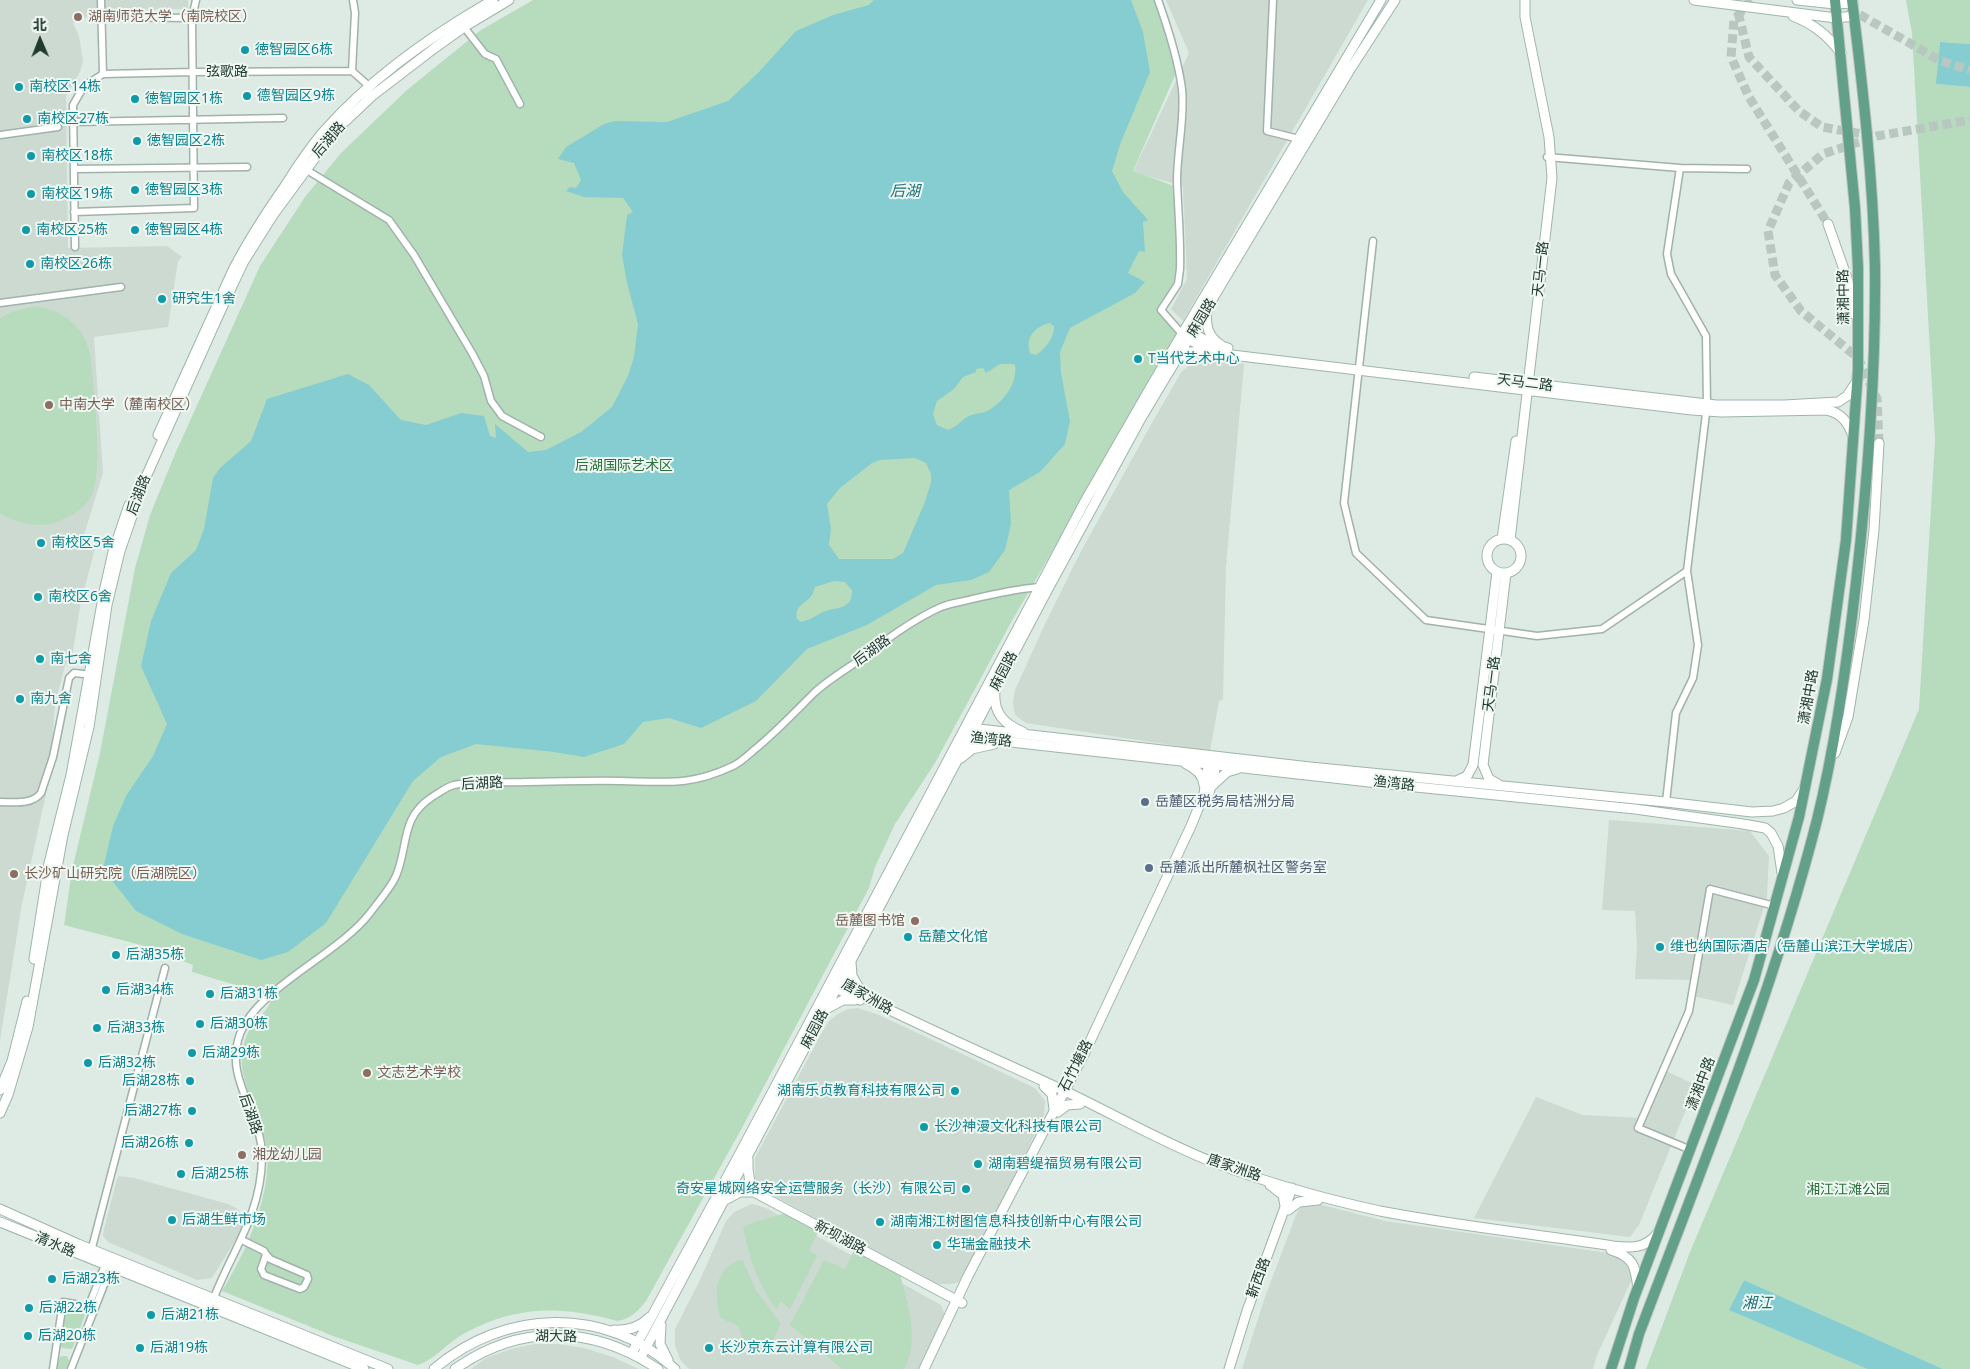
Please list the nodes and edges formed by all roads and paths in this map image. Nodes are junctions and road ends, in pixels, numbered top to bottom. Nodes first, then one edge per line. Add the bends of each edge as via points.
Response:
1 (101, 0) edge
2 (196, 0) edge
3 (353, 0) edge
4 (493, 0) edge
5 (509, 0) edge
6 (1158, 0) edge
7 (1272, 0) edge
8 (1381, 0) edge
9 (1395, 0) edge
10 (1521, 0) edge
11 (1525, 0) edge
12 (1694, 0) edge
13 (1797, 0) edge
14 (1835, 2) edge
15 (1852, 2) edge
16 (1781, 12) junction
17 (101, 14) junction
18 (1854, 16) junction
19 (192, 18) junction
20 (1836, 18) junction
21 (464, 27) junction
22 (1841, 53) junction
23 (352, 71) junction
24 (193, 72) junction
25 (103, 74) junction
26 (370, 87) junction
27 (520, 104) dead end
28 (283, 118) dead end
29 (193, 119) junction
30 (73, 122) junction
31 (58, 127) dead end
32 (0, 135) edge
33 (1299, 139) junction
34 (1549, 157) junction
35 (194, 167) junction
36 (247, 167) dead end
37 (1680, 168) junction
38 (74, 169) junction
39 (305, 169) junction
40 (1747, 169) dead end
41 (74, 212) junction
42 (1828, 224) tunnel mouth
43 (1373, 241) dead end
44 (75, 248) dead end
45 (121, 287) dead end
46 (0, 303) edge
47 (1208, 306) junction
48 (1859, 329) junction
49 (1187, 333) junction
50 (1222, 350) junction
51 (1176, 361) junction
52 (1358, 367) junction
53 (1858, 379) junction
54 (1526, 387) junction
55 (1706, 408) junction
56 (541, 437) dead end
57 (1854, 439) junction
58 (1879, 443) tunnel mouth
59 (1506, 539) junction
60 (1687, 571) junction
61 (1501, 572) junction
62 (1044, 588) junction
63 (1494, 630) junction
64 (93, 675) junction
65 (996, 686) junction
66 (970, 728) junction
67 (1035, 736) junction
68 (965, 737) junction
69 (1019, 743) junction
70 (1212, 760) junction
71 (1176, 761) junction
72 (956, 764) junction
73 (1246, 768) junction
74 (1828, 772) junction
75 (1452, 781) junction
76 (1807, 782) junction
77 (1503, 786) junction
78 (1206, 794) junction
79 (0, 802) edge
80 (1666, 802) junction
81 (1781, 884) junction
82 (1775, 906) junction
83 (852, 958) junction
84 (165, 968) dead end
85 (835, 983) junction
86 (864, 1000) junction
87 (826, 1009) junction
88 (1074, 1076) junction
89 (1045, 1084) junction
90 (0, 1090) edge
91 (1065, 1094) junction
92 (1081, 1102) junction
93 (1056, 1111) junction
94 (0, 1113) edge
95 (1691, 1150) junction
96 (749, 1154) junction
97 (1270, 1185) junction
98 (1293, 1190) junction
99 (1318, 1200) junction
100 (721, 1207) junction
101 (3, 1209) edge
102 (1287, 1209) junction
103 (0, 1222) edge
104 (1661, 1228) junction
105 (242, 1240) junction
106 (265, 1253) junction
107 (91, 1254) junction
108 (108, 1266) junction
109 (968, 1276) junction
110 (938, 1288) junction
111 (1638, 1289) junction
112 (960, 1299) junction
113 (212, 1303) junction
114 (659, 1313) junction
115 (948, 1320) junction
116 (598, 1327) junction
117 (637, 1343) junction
118 (646, 1347) junction
119 (632, 1353) junction
120 (641, 1357) junction
121 (53, 1369) edge
122 (71, 1369) edge
123 (364, 1369) edge
124 (388, 1369) edge
125 (434, 1369) edge
126 (455, 1369) edge
127 (658, 1369) edge
128 (674, 1369) edge
129 (924, 1369) edge
130 (930, 1369) edge
131 (1229, 1369) edge
132 (1234, 1369) edge
133 (1611, 1369) edge
134 (1630, 1369) edge

1 - 17 street
2 - 19 street
3 - 23 street
4 - 26 main road, 后湖路 via 414,51
5 - 21 main road, 后湖路
6 - 49 street via 1182,89 1177,179 1180,269 1178,284 1161,310
7 - 33 street via 1267,131
8 - 33 main road, 麻园路
9 - 47 main road, 麻园路
10 - 34 main road, 天马一路 via 1521,18
11 - 34 main road, 天马一路 via 1525,17
12 - 16 main road
13 - 14 main road
14 - 15 main road
14 - 20 main road, 潇湘中路
15 - 18 main road
16 - 20 main road
16 - 22 main road via 1820,30
17 - 19 street
17 - 25 street
18 - 20 main road
18 - 74 main road via 1872,206 1873,358 1870,442 1860,546 1850,637
19 - 24 street
20 - 22 main road, 潇湘中路
21 - 27 street via 485,54 496,59
21 - 39 main road, 后湖路 via 372,96 334,132
22 - 48 main road, 潇湘中路 via 1855,208
23 - 24 street, 弦歌路
23 - 26 street
24 - 25 street, 弦歌路
24 - 29 street
25 - 30 street via 84,86 73,105
26 - 64 main road, 后湖路 via 325,130 306,154 255,230 233,270 177,390 122,522 104,592
28 - 29 street
29 - 30 street
29 - 35 street
30 - 38 street
31 - 32 street
33 - 49 main road, 麻园路
34 - 37 street
34 - 54 main road, 天马一路 via 1552,178
35 - 36 street
35 - 38 street
35 - 41 street via 194,208
37 - 40 street
37 - 55 street via 1667,254 1671,274 1706,336
38 - 41 street
39 - 56 street via 389,220 414,255 472,353 484,376 491,400 502,416
39 - 64 main road, 后湖路 via 244,261 145,479 120,551
41 - 44 street
42 - 48 main road via 1847,278
43 - 52 street
45 - 46 street
47 - 49 main road, 麻园路
47 - 50 main road via 1208,328
48 - 53 main road, 潇湘中路
49 - 50 main road, 天马二路
49 - 51 main road, 麻园路
49 - 62 main road, 麻园路 via 1084,503
50 - 51 main road via 1190,352
50 - 52 main road, 天马二路
51 - 62 main road, 麻园路
52 - 54 main road, 天马二路
52 - 63 street via 1344,503 1356,553 1426,620
53 - 55 main road, 天马二路 via 1847,396 1838,402
53 - 57 main road, 潇湘中路
54 - 55 main road, 天马二路
54 - 59 main road, 天马一路
55 - 57 main road via 1827,410 1847,422
55 - 60 street
57 - 76 main road, 潇湘中路 via 1834,632
58 - 74 main road via 1864,620 1848,717
59 - 61 main road, 天马一路 via 1492,543 1487,553 1489,564
59 - 61 main road via 1518,545 1521,556 1514,570
60 - 63 street via 1602,629 1537,636
60 - 80 street via 1698,645 1693,678 1676,713
61 - 63 main road, 天马一路
62 - 65 main road, 麻园路
62 - 66 main road, 麻园路
62 - 105 street, 后湖路 via 943,606 910,623 818,690 775,733 736,765 698,780 450,786 420,805 408,824 403,856 395,878 366,918 268,998 251,1016 240,1035 235,1066 262,1152 259,1188
63 - 75 main road, 天马一路 via 1473,765 1468,776
63 - 77 main road, 天马一路 via 1483,765 1489,779
64 - 79 street via 74,673 69,678 53,758 41,793 31,800
64 - 90 main road, 后湖路 via 47,872 20,1032
64 - 94 main road, 后湖路 via 81,766 58,862 28,1028
65 - 66 main road, 麻园路
65 - 67 main road via 995,704 1000,717 1013,728
66 - 67 main road, 渔湾路
66 - 68 main road, 麻园路
67 - 70 main road, 渔湾路
68 - 69 main road, 渔湾路
68 - 72 main road, 麻园路
68 - 85 main road, 麻园路
69 - 71 main road, 渔湾路
69 - 72 main road via 981,746 966,753
70 - 71 main road, 渔湾路
70 - 73 main road, 渔湾路
70 - 75 main road, 渔湾路
70 - 78 main road, 石竹塘路
71 - 78 main road via 1198,771
72 - 83 main road, 麻园路
73 - 78 main road via 1227,772
73 - 81 main road, 渔湾路 via 1635,809 1759,827 1771,833 1778,846
74 - 134 main road via 1791,915 1760,1013 1639,1334
75 - 77 main road, 渔湾路
76 - 80 main road, 渔湾路 via 1796,801 1774,811 1752,812
76 - 81 main road, 潇湘中路
77 - 80 main road, 渔湾路
78 - 88 main road, 石竹塘路
81 - 82 main road, 潇湘中路
82 - 95 main road, 潇湘中路 via 1741,1017
82 - 95 street via 1710,889 1689,1011 1638,1128
83 - 85 main road, 麻园路
83 - 86 main road via 852,976
84 - 107 street
85 - 86 main road, 唐家洲路
85 - 87 main road, 麻园路
85 - 114 main road, 麻园路
86 - 87 main road via 843,1000
86 - 89 main road, 唐家洲路
87 - 96 main road, 麻园路
88 - 89 main road via 1064,1083
88 - 91 main road, 石竹塘路
88 - 92 main road via 1074,1088
89 - 91 main road, 唐家洲路
89 - 93 main road via 1052,1094
91 - 92 main road, 唐家洲路
91 - 93 main road, 石竹塘路
92 - 93 main road
92 - 97 main road, 唐家洲路 via 1176,1152
92 - 98 main road, 唐家洲路 via 1182,1149
93 - 109 main road, 石竹塘路
93 - 112 main road, 石竹塘路
95 - 104 main road, 潇湘中路
96 - 100 main road, 麻园路
96 - 110 main road, 新坝湖路 via 749,1179 758,1189
97 - 98 main road, 唐家洲路
97 - 102 main road via 1283,1195
98 - 99 main road, 唐家洲路
98 - 102 main road, 靳西路
98 - 104 main road, 唐家洲路 via 1413,1217 1630,1248 1650,1242
99 - 102 main road via 1299,1202
99 - 111 main road, 唐家洲路 via 1418,1222 1609,1249 1631,1260
100 - 110 main road, 新坝湖路 via 735,1194 754,1192
100 - 114 main road, 麻园路
101 - 107 main road
102 - 131 main road, 靳西路 via 1247,1311
102 - 132 main road, 靳西路
103 - 107 main road, 清水路
104 - 111 main road, 潇湘中路
105 - 106 street via 262,1248
105 - 113 street, 后湖路 via 221,1278
106 - 106 street via 262,1273 300,1289 304,1287 308,1278 304,1272 270,1259
107 - 108 main road, 清水路
107 - 113 main road
108 - 113 main road, 清水路
108 - 121 street via 88,1308 64,1302
108 - 122 street
109 - 110 main road via 958,1287
109 - 112 main road, 石竹塘路
110 - 112 main road, 新坝湖路
110 - 115 main road via 948,1300
111 - 133 main road, 潇湘中路
112 - 115 main road, 石竹塘路
112 - 130 main road, 石竹塘路
113 - 123 main road
113 - 124 main road
114 - 116 main road via 628,1330
114 - 117 main road, 麻园路
114 - 118 main road, 麻园路
114 - 128 main road via 660,1344
115 - 129 main road, 石竹塘路
116 - 117 main road
116 - 125 main road via 541,1322 509,1328 470,1344
117 - 118 main road
117 - 119 main road, 麻园路
118 - 120 main road, 麻园路
118 - 128 main road
119 - 120 main road, 湖大路
119 - 126 main road, 湖大路 via 583,1337 557,1334 527,1336 497,1345
120 - 127 main road, 湖大路

